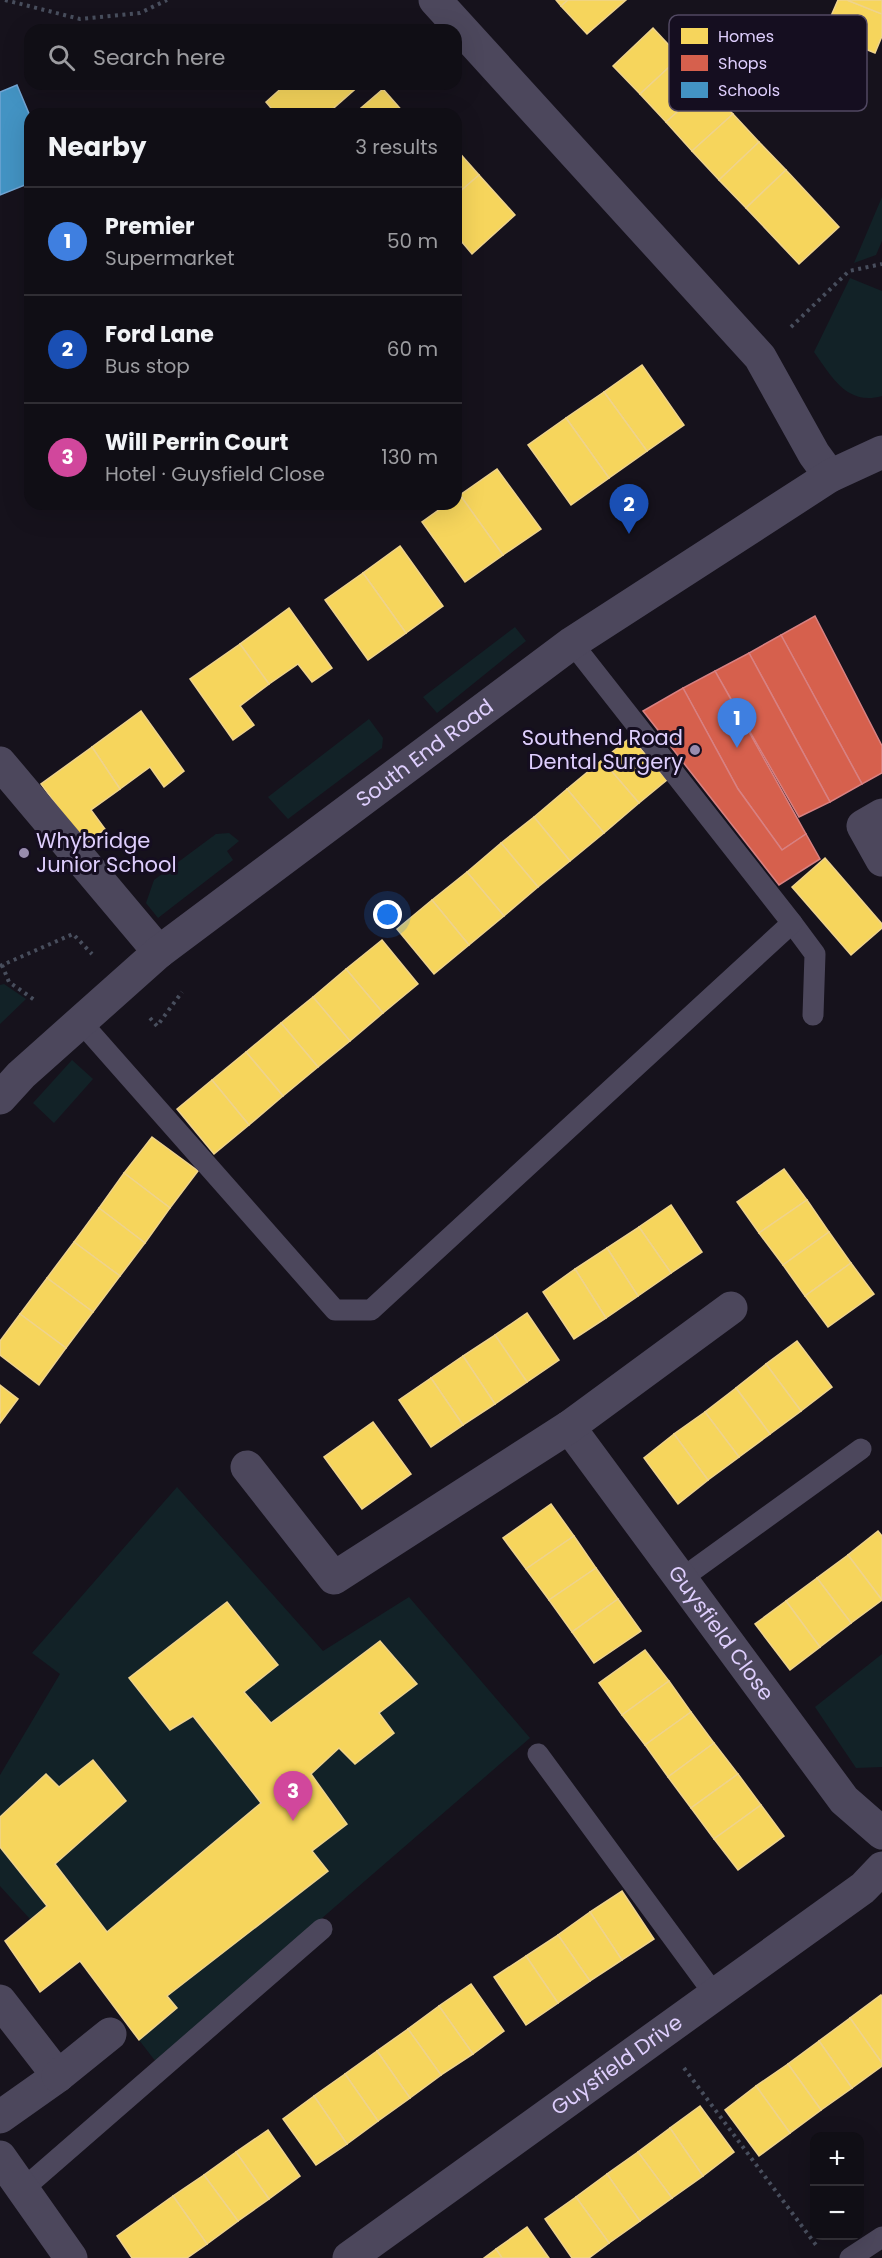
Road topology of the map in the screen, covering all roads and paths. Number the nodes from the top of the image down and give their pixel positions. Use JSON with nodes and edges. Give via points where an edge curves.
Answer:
{"nodes":[{"id":1,"x":5,"y":0,"type":"edge"},
{"id":2,"x":167,"y":0,"type":"edge"},
{"id":3,"x":435,"y":0,"type":"edge"},
{"id":4,"x":457,"y":24,"type":"edge"},
{"id":5,"x":462,"y":30,"type":"edge"},
{"id":6,"x":882,"y":264,"type":"edge"},
{"id":7,"x":760,"y":357,"type":"junction"},
{"id":8,"x":882,"y":452,"type":"edge"},
{"id":9,"x":830,"y":476,"type":"junction"},
{"id":10,"x":572,"y":643,"type":"junction"},
{"id":11,"x":0,"y":763,"type":"edge"},
{"id":12,"x":882,"y":815,"type":"edge"},
{"id":13,"x":882,"y":860,"type":"edge"},
{"id":14,"x":792,"y":923,"type":"junction"},
{"id":15,"x":159,"y":952,"type":"junction"},
{"id":16,"x":97,"y":960,"type":"dead end"},
{"id":17,"x":1,"y":965,"type":"edge"},
{"id":18,"x":36,"y":1001,"type":"dead end"},
{"id":19,"x":813,"y":1014,"type":"dead end"},
{"id":20,"x":80,"y":1021,"type":"junction"},
{"id":21,"x":0,"y":1098,"type":"edge"},
{"id":22,"x":731,"y":1308,"type":"dead end"},
{"id":23,"x":569,"y":1427,"type":"junction"},
{"id":24,"x":861,"y":1449,"type":"dead end"},
{"id":25,"x":247,"y":1467,"type":"dead end"},
{"id":26,"x":681,"y":1579,"type":"junction"},
{"id":27,"x":538,"y":1754,"type":"dead end"},
{"id":28,"x":882,"y":1833,"type":"edge"},
{"id":29,"x":882,"y":1868,"type":"edge"},
{"id":30,"x":322,"y":1929,"type":"dead end"},
{"id":31,"x":715,"y":1995,"type":"junction"},
{"id":32,"x":0,"y":2001,"type":"edge"},
{"id":33,"x":110,"y":2034,"type":"dead end"},
{"id":34,"x":659,"y":2034,"type":"junction"},
{"id":35,"x":58,"y":2076,"type":"junction"},
{"id":36,"x":0,"y":2117,"type":"edge"},
{"id":37,"x":0,"y":2157,"type":"edge"},
{"id":38,"x":23,"y":2189,"type":"junction"},
{"id":39,"x":882,"y":2237,"type":"edge"},
{"id":40,"x":819,"y":2249,"type":"dead end"},
{"id":41,"x":71,"y":2258,"type":"edge"},
{"id":42,"x":349,"y":2258,"type":"edge"},
{"id":43,"x":850,"y":2258,"type":"edge"}],
"edges":[{"from":1,"to":2,"type":"path","via":[[80,19],[140,13]]},
{"from":3,"to":4,"type":"street"},
{"from":5,"to":7,"type":"street"},
{"from":6,"to":7,"type":"path","via":[[849,271]]},
{"from":7,"to":9,"type":"street"},
{"from":8,"to":9,"type":"street","name":"South End Road"},
{"from":9,"to":10,"type":"street","name":"South End Road"},
{"from":10,"to":14,"type":"lane"},
{"from":10,"to":15,"type":"street","name":"South End Road"},
{"from":11,"to":15,"type":"street"},
{"from":12,"to":13,"type":"street","via":[[862,826]]},
{"from":14,"to":19,"type":"lane","via":[[815,954]]},
{"from":14,"to":20,"type":"lane","via":[[370,1310],[335,1310]]},
{"from":15,"to":20,"type":"street","name":"South End Road"},
{"from":16,"to":17,"type":"path","via":[[73,934]]},
{"from":17,"to":18,"type":"path","via":[[9,982]]},
{"from":20,"to":21,"type":"street","name":"South End Road"},
{"from":22,"to":23,"type":"street"},
{"from":23,"to":25,"type":"street","via":[[334,1578]]},
{"from":23,"to":26,"type":"street","name":"Guysfield Close"},
{"from":24,"to":26,"type":"lane"},
{"from":26,"to":28,"type":"street","name":"Guysfield Close","via":[[844,1800]]},
{"from":27,"to":31,"type":"lane"},
{"from":29,"to":31,"type":"street","name":"Guysfield Drive","via":[[863,1888]]},
{"from":30,"to":38,"type":"lane"},
{"from":31,"to":34,"type":"street","name":"Guysfield Drive"},
{"from":32,"to":35,"type":"street"},
{"from":33,"to":35,"type":"street"},
{"from":34,"to":40,"type":"path"},
{"from":34,"to":42,"type":"street","name":"Guysfield Drive"},
{"from":35,"to":36,"type":"street"},
{"from":37,"to":38,"type":"street"},
{"from":38,"to":41,"type":"street"},
{"from":39,"to":43,"type":"lane"}]}
